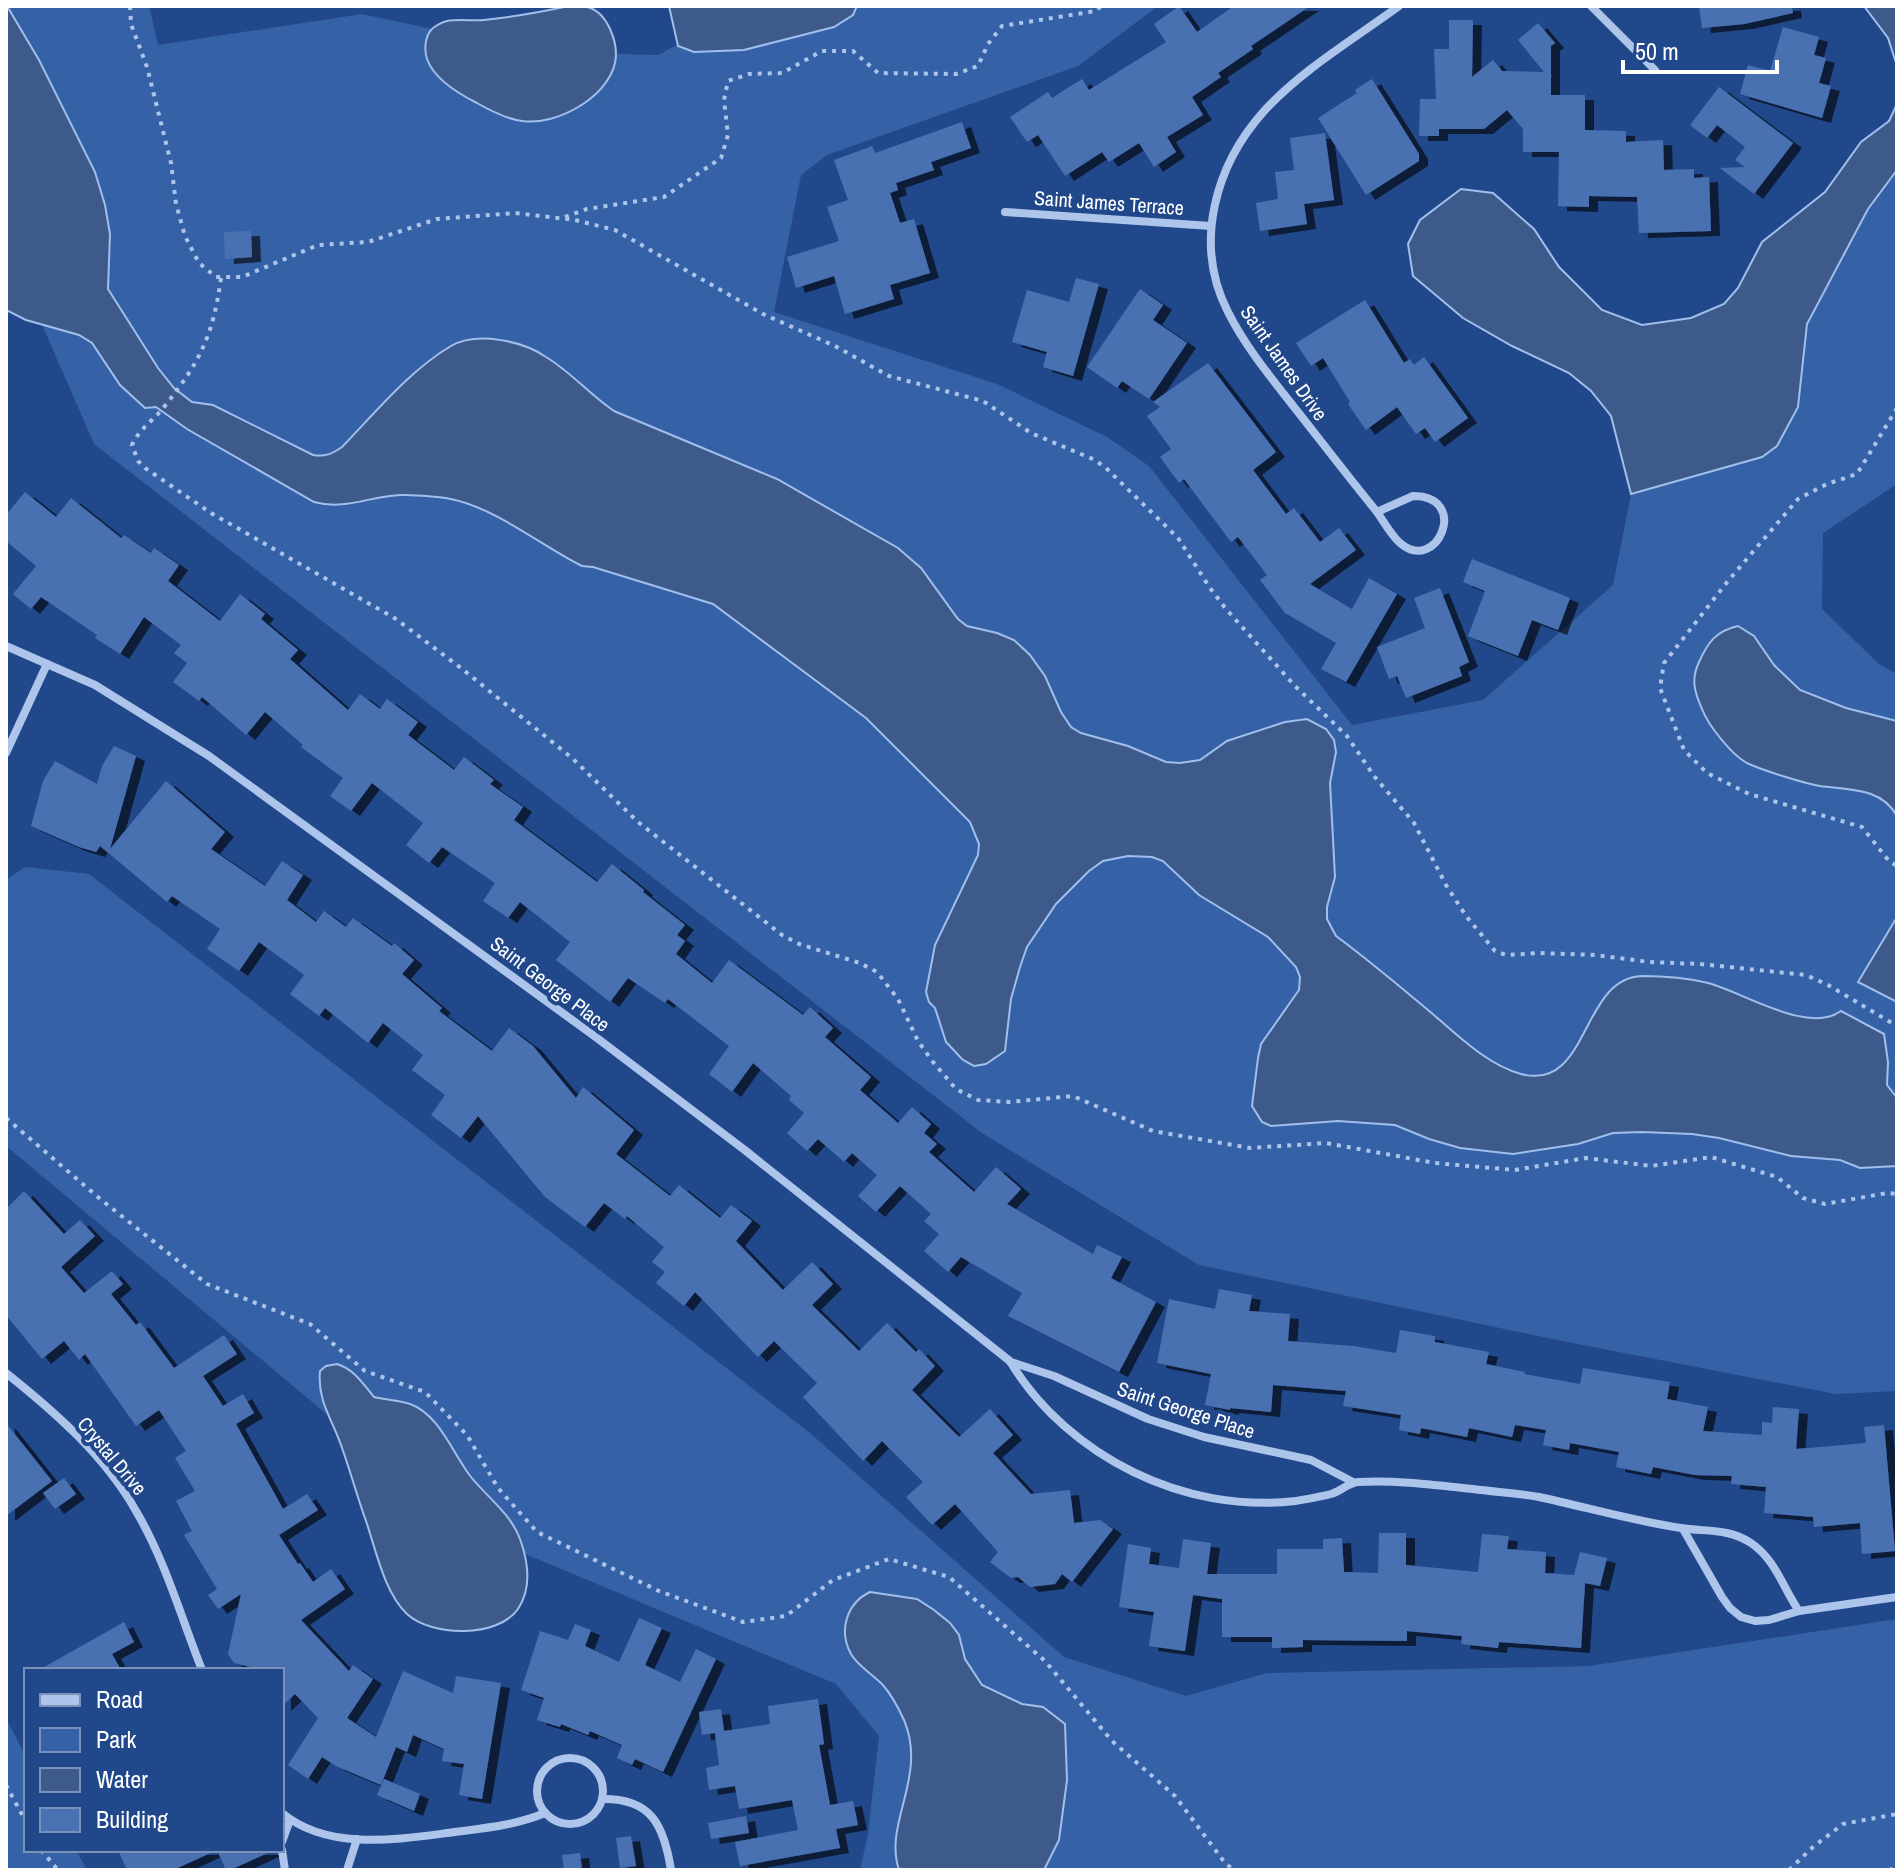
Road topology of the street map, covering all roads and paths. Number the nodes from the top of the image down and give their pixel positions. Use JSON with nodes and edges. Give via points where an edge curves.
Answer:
{"nodes":[{"id":1,"x":130,"y":6,"type":"edge"},
{"id":2,"x":1101,"y":6,"type":"edge"},
{"id":3,"x":1399,"y":6,"type":"edge"},
{"id":4,"x":1591,"y":6,"type":"edge"},
{"id":5,"x":1655,"y":70,"type":"dead end"},
{"id":6,"x":1005,"y":212,"type":"dead end"},
{"id":7,"x":563,"y":218,"type":"junction"},
{"id":8,"x":1211,"y":226,"type":"junction"},
{"id":9,"x":221,"y":278,"type":"junction"},
{"id":10,"x":1897,"y":408,"type":"edge"},
{"id":11,"x":1377,"y":512,"type":"junction"},
{"id":12,"x":6,"y":646,"type":"edge"},
{"id":13,"x":47,"y":664,"type":"junction"},
{"id":14,"x":6,"y":753,"type":"edge"},
{"id":15,"x":1897,"y":866,"type":"edge"},
{"id":16,"x":1897,"y":1026,"type":"edge"},
{"id":17,"x":6,"y":1118,"type":"edge"},
{"id":18,"x":1897,"y":1194,"type":"edge"},
{"id":19,"x":1011,"y":1362,"type":"junction"},
{"id":20,"x":6,"y":1373,"type":"edge"},
{"id":21,"x":1353,"y":1482,"type":"junction"},
{"id":22,"x":1683,"y":1529,"type":"junction"},
{"id":23,"x":1897,"y":1597,"type":"edge"},
{"id":24,"x":1799,"y":1611,"type":"junction"},
{"id":25,"x":201,"y":1668,"type":"edge"},
{"id":26,"x":6,"y":1785,"type":"edge"},
{"id":27,"x":602,"y":1799,"type":"junction"},
{"id":28,"x":545,"y":1813,"type":"junction"},
{"id":29,"x":1897,"y":1814,"type":"edge"},
{"id":30,"x":284,"y":1815,"type":"edge"},
{"id":31,"x":24,"y":1818,"type":"edge"},
{"id":32,"x":290,"y":1820,"type":"junction"},
{"id":33,"x":284,"y":1836,"type":"edge"},
{"id":34,"x":357,"y":1839,"type":"junction"},
{"id":35,"x":43,"y":1852,"type":"edge"},
{"id":36,"x":1897,"y":1867,"type":"edge"},
{"id":37,"x":58,"y":1870,"type":"edge"},
{"id":38,"x":347,"y":1870,"type":"edge"},
{"id":39,"x":671,"y":1870,"type":"edge"},
{"id":40,"x":1234,"y":1870,"type":"edge"},
{"id":41,"x":1789,"y":1870,"type":"edge"},
{"id":42,"x":1889,"y":1870,"type":"edge"}],
"edges":[{"from":1,"to":9,"type":"path","via":[[185,236],[199,263]]},
{"from":2,"to":7,"type":"path","via":[[1002,26],[978,66],[956,74],[878,73],[853,51],[822,51],[782,73],[728,81],[728,135],[721,158],[664,197]]},
{"from":3,"to":8,"type":"street","name":"Saint James Drive","via":[[1264,111],[1224,170]]},
{"from":4,"to":5,"type":"street"},
{"from":6,"to":8,"type":"street","name":"Saint James Terrace"},
{"from":7,"to":9,"type":"path","via":[[515,213],[437,219],[368,242],[318,245],[262,271]]},
{"from":7,"to":16,"type":"path","via":[[615,230],[763,314],[889,376],[983,401],[1031,433],[1106,468],[1178,538],[1226,609],[1347,736],[1414,823],[1452,895],[1495,951],[1806,975]]},
{"from":8,"to":11,"type":"street","name":"Saint James Drive","via":[[1217,283],[1228,311],[1276,385]]},
{"from":9,"to":18,"type":"path","via":[[205,348],[181,386],[141,428],[132,445],[138,461],[211,513],[425,639],[572,758],[638,822],[782,935],[877,972],[933,1062],[967,1097],[1009,1102],[1073,1096],[1153,1131],[1250,1148],[1326,1143],[1435,1163],[1515,1170],[1586,1158],[1651,1166],[1711,1157],[1777,1177],[1803,1198],[1825,1204]]},
{"from":10,"to":15,"type":"path","via":[[1857,474],[1798,499],[1728,581],[1664,663],[1660,688],[1684,750],[1707,773],[1749,794],[1862,827]]},
{"from":11,"to":11,"type":"street","name":"Saint James Drive","via":[[1409,549],[1434,545],[1444,531],[1444,513],[1423,496],[1405,498]]},
{"from":12,"to":13,"type":"street","name":"Saint George Place"},
{"from":13,"to":14,"type":"street"},
{"from":13,"to":19,"type":"street","name":"Saint George Place","via":[[95,685],[209,756],[439,922],[746,1151]]},
{"from":17,"to":40,"type":"path","via":[[207,1284],[310,1324],[365,1371],[425,1392],[467,1435],[498,1488],[537,1532],[659,1591],[743,1622],[786,1616],[833,1580],[889,1559],[949,1577],[1045,1661],[1112,1741],[1175,1796]]},
{"from":19,"to":21,"type":"street","name":"Saint George Place","via":[[1148,1419],[1311,1460]]},
{"from":19,"to":21,"type":"street","name":"Saint George Place","via":[[1036,1400],[1076,1435],[1153,1482],[1223,1500],[1260,1503],[1332,1493]]},
{"from":20,"to":25,"type":"street","name":"Crystal Drive","via":[[91,1450],[128,1497],[154,1545]]},
{"from":21,"to":22,"type":"street","name":"Saint George Place","via":[[1399,1481],[1534,1496]]},
{"from":22,"to":24,"type":"street","name":"Saint George Place","via":[[1725,1532],[1752,1544],[1773,1565]]},
{"from":22,"to":24,"type":"street","via":[[1722,1597],[1741,1617],[1769,1620]]},
{"from":23,"to":24,"type":"street"},
{"from":26,"to":31,"type":"path"},
{"from":27,"to":28,"type":"street","via":[[582,1822],[562,1823]]},
{"from":27,"to":28,"type":"street","via":[[603,1788],[593,1768],[562,1759],[538,1782]]},
{"from":27,"to":39,"type":"street","via":[[630,1802],[654,1818],[667,1844]]},
{"from":28,"to":34,"type":"street","via":[[522,1823]]},
{"from":29,"to":41,"type":"path","via":[[1843,1824]]},
{"from":30,"to":32,"type":"street"},
{"from":32,"to":33,"type":"street"},
{"from":32,"to":34,"type":"street"},
{"from":34,"to":38,"type":"street"},
{"from":35,"to":37,"type":"path"},
{"from":36,"to":42,"type":"path"}]}
